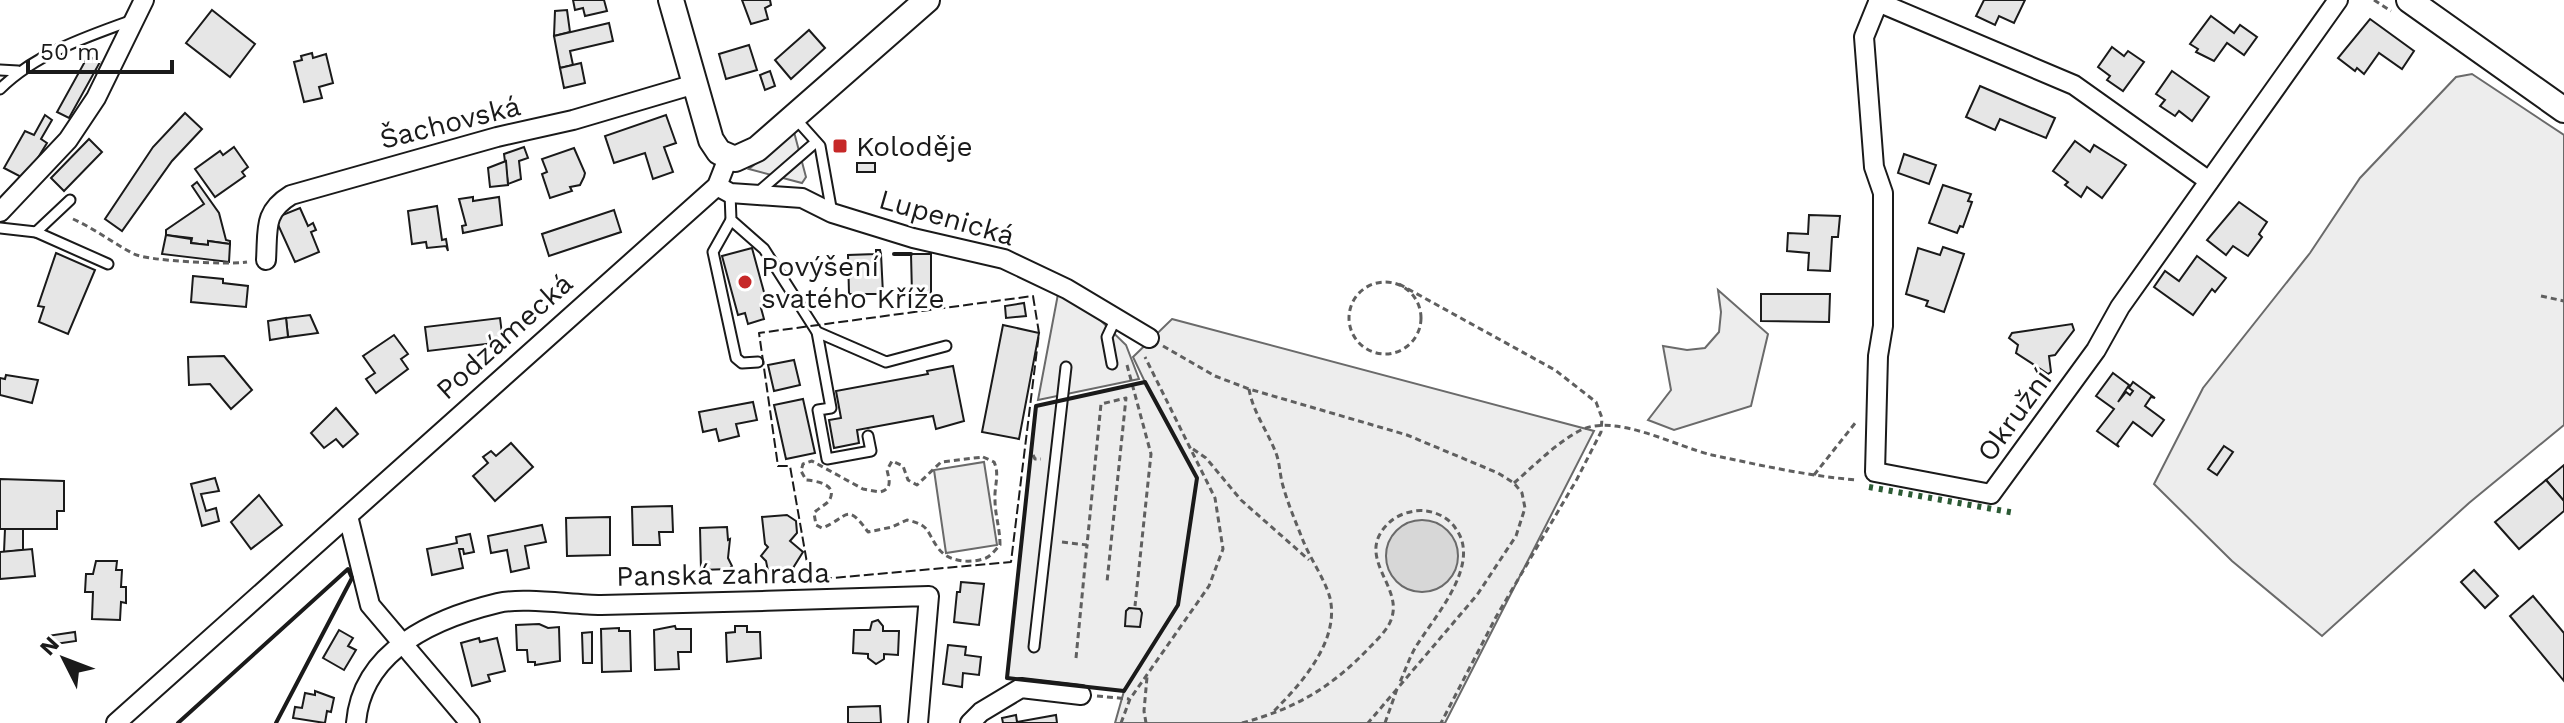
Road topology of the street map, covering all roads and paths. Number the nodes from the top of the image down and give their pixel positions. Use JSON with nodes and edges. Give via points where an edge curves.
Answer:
{"nodes":[{"id":1,"x":144,"y":0,"type":"edge"},
{"id":2,"x":671,"y":0,"type":"edge"},
{"id":3,"x":927,"y":0,"type":"edge"},
{"id":4,"x":2338,"y":0,"type":"edge"},
{"id":5,"x":2409,"y":0,"type":"edge"},
{"id":6,"x":1878,"y":1,"type":"edge"},
{"id":7,"x":134,"y":20,"type":"junction"},
{"id":8,"x":0,"y":70,"type":"edge"},
{"id":9,"x":18,"y":71,"type":"junction"},
{"id":10,"x":695,"y":84,"type":"junction"},
{"id":11,"x":0,"y":89,"type":"edge"},
{"id":12,"x":2564,"y":110,"type":"edge"},
{"id":13,"x":795,"y":118,"type":"junction"},
{"id":14,"x":816,"y":142,"type":"junction"},
{"id":15,"x":728,"y":158,"type":"junction"},
{"id":16,"x":2209,"y":181,"type":"junction"},
{"id":17,"x":723,"y":189,"type":"junction"},
{"id":18,"x":753,"y":196,"type":"junction"},
{"id":19,"x":70,"y":200,"type":"dead end"},
{"id":20,"x":0,"y":212,"type":"edge"},
{"id":21,"x":832,"y":213,"type":"junction"},
{"id":22,"x":68,"y":217,"type":"dead end"},
{"id":23,"x":731,"y":220,"type":"junction"},
{"id":24,"x":0,"y":228,"type":"edge"},
{"id":25,"x":36,"y":232,"type":"junction"},
{"id":26,"x":266,"y":260,"type":"joint"},
{"id":27,"x":108,"y":264,"type":"dead end"},
{"id":28,"x":1399,"y":284,"type":"junction"},
{"id":29,"x":2541,"y":296,"type":"dead end"},
{"id":30,"x":2564,"y":301,"type":"edge"},
{"id":31,"x":1118,"y":319,"type":"junction"},
{"id":32,"x":817,"y":332,"type":"junction"},
{"id":33,"x":1149,"y":338,"type":"joint"},
{"id":34,"x":946,"y":346,"type":"dead end"},
{"id":35,"x":758,"y":362,"type":"dead end"},
{"id":36,"x":1112,"y":364,"type":"dead end"},
{"id":37,"x":1066,"y":367,"type":"dead end"},
{"id":38,"x":1132,"y":385,"type":"dead end"},
{"id":39,"x":1249,"y":389,"type":"junction"},
{"id":40,"x":1873,"y":406,"type":"junction"},
{"id":41,"x":1602,"y":426,"type":"junction"},
{"id":42,"x":868,"y":436,"type":"dead end"},
{"id":43,"x":1191,"y":448,"type":"junction"},
{"id":44,"x":994,"y":462,"type":"joint"},
{"id":45,"x":1875,"y":464,"type":"junction"},
{"id":46,"x":1814,"y":475,"type":"junction"},
{"id":47,"x":1514,"y":483,"type":"junction"},
{"id":48,"x":348,"y":516,"type":"junction"},
{"id":49,"x":1046,"y":541,"type":"junction"},
{"id":50,"x":1087,"y":545,"type":"junction"},
{"id":51,"x":1312,"y":562,"type":"junction"},
{"id":52,"x":1107,"y":582,"type":"dead end"},
{"id":53,"x":1135,"y":606,"type":"dead end"},
{"id":54,"x":401,"y":644,"type":"junction"},
{"id":55,"x":1034,"y":647,"type":"dead end"},
{"id":56,"x":1076,"y":658,"type":"dead end"},
{"id":57,"x":1147,"y":674,"type":"junction"},
{"id":58,"x":1398,"y":686,"type":"junction"},
{"id":59,"x":1081,"y":695,"type":"joint"},
{"id":60,"x":1130,"y":699,"type":"junction"},
{"id":61,"x":1269,"y":716,"type":"junction"},
{"id":62,"x":116,"y":723,"type":"edge"},
{"id":63,"x":356,"y":723,"type":"edge"},
{"id":64,"x":470,"y":723,"type":"edge"},
{"id":65,"x":918,"y":723,"type":"edge"},
{"id":66,"x":970,"y":723,"type":"edge"},
{"id":67,"x":1121,"y":723,"type":"edge"},
{"id":68,"x":1146,"y":723,"type":"edge"},
{"id":69,"x":1242,"y":723,"type":"edge"},
{"id":70,"x":1259,"y":723,"type":"edge"},
{"id":71,"x":1368,"y":723,"type":"edge"},
{"id":72,"x":1385,"y":723,"type":"edge"},
{"id":73,"x":1441,"y":723,"type":"edge"}],
"edges":[{"from":1,"to":7,"type":"street"},
{"from":2,"to":10,"type":"street"},
{"from":3,"to":13,"type":"street"},
{"from":4,"to":16,"type":"street","name":"Okružní"},
{"from":5,"to":12,"type":"street"},
{"from":6,"to":16,"type":"street","via":[[2074,85]]},
{"from":6,"to":40,"type":"street","via":[[1864,37],[1874,167],[1883,193],[1883,326]]},
{"from":7,"to":9,"type":"lane"},
{"from":7,"to":20,"type":"street","via":[[96,98],[68,140]]},
{"from":8,"to":9,"type":"lane"},
{"from":9,"to":11,"type":"lane"},
{"from":10,"to":15,"type":"street","via":[[711,140]]},
{"from":10,"to":26,"type":"street","name":"Šachovská","via":[[291,195],[276,204],[268,219]]},
{"from":13,"to":14,"type":"lane"},
{"from":13,"to":15,"type":"street","via":[[748,155]]},
{"from":14,"to":18,"type":"lane"},
{"from":14,"to":21,"type":"lane"},
{"from":15,"to":17,"type":"street","name":"Podzámecká"},
{"from":16,"to":45,"type":"street","name":"Okružní","via":[[1991,494],[1875,472]]},
{"from":17,"to":18,"type":"street","name":"Lupenická"},
{"from":17,"to":23,"type":"lane"},
{"from":17,"to":48,"type":"street","name":"Podzámecká"},
{"from":18,"to":21,"type":"street","name":"Lupenická","via":[[802,198]]},
{"from":19,"to":25,"type":"lane"},
{"from":21,"to":31,"type":"street","name":"Lupenická","via":[[1004,259]]},
{"from":22,"to":26,"type":"path","via":[[137,256],[229,265]]},
{"from":23,"to":32,"type":"lane","via":[[764,249]]},
{"from":23,"to":35,"type":"lane","via":[[713,252],[736,358]]},
{"from":24,"to":25,"type":"lane"},
{"from":25,"to":27,"type":"lane"},
{"from":28,"to":28,"type":"path","via":[[1378,282],[1353,299],[1350,329],[1371,352],[1401,350],[1416,336],[1419,306]]},
{"from":28,"to":41,"type":"path","via":[[1555,370],[1596,402]]},
{"from":29,"to":30,"type":"path"},
{"from":31,"to":33,"type":"street","name":"Lupenická"},
{"from":31,"to":36,"type":"lane","via":[[1107,337]]},
{"from":31,"to":43,"type":"path","via":[[1145,357]]},
{"from":32,"to":34,"type":"lane","via":[[886,362]]},
{"from":32,"to":42,"type":"lane","via":[[831,408],[818,410],[827,459],[871,451]]},
{"from":33,"to":39,"type":"path"},
{"from":37,"to":49,"type":"lane"},
{"from":38,"to":53,"type":"path","via":[[1151,454]]},
{"from":39,"to":47,"type":"path","via":[[1407,435]]},
{"from":39,"to":51,"type":"path"},
{"from":40,"to":45,"type":"street"},
{"from":40,"to":46,"type":"path"},
{"from":41,"to":46,"type":"path","via":[[1634,429],[1713,455]]},
{"from":41,"to":47,"type":"path","via":[[1583,428]]},
{"from":41,"to":73,"type":"path"},
{"from":43,"to":51,"type":"path"},
{"from":43,"to":57,"type":"path","via":[[1215,498],[1223,549],[1209,586]]},
{"from":44,"to":44,"type":"path","via":[[1000,545],[987,558],[963,562],[947,556],[920,523],[907,520],[868,532],[851,514],[822,528],[816,525],[814,513],[832,494],[823,483],[806,480],[801,471],[812,461],[863,489],[880,492],[888,488],[892,461],[903,466],[908,480],[917,485],[941,462],[983,457]]},
{"from":45,"to":46,"type":"path","via":[[1862,481]]},
{"from":47,"to":58,"type":"path","via":[[1525,508],[1516,536],[1477,595]]},
{"from":48,"to":54,"type":"street","via":[[370,605]]},
{"from":48,"to":62,"type":"street","name":"Podzámecká"},
{"from":49,"to":50,"type":"path"},
{"from":49,"to":55,"type":"lane"},
{"from":50,"to":52,"type":"path","via":[[1101,404],[1126,398]]},
{"from":50,"to":56,"type":"path"},
{"from":51,"to":61,"type":"path","via":[[1329,596],[1328,634],[1313,665]]},
{"from":54,"to":63,"type":"street","via":[[366,685]]},
{"from":54,"to":64,"type":"street"},
{"from":54,"to":65,"type":"street","name":"Panská zahrada","via":[[447,618],[502,602],[597,605],[929,596]]},
{"from":57,"to":60,"type":"path"},
{"from":57,"to":68,"type":"path"},
{"from":58,"to":61,"type":"path","via":[[1462,571],[1465,553],[1449,521],[1424,510],[1392,520],[1380,535],[1378,568],[1393,600],[1393,616],[1383,634],[1326,687]]},
{"from":58,"to":71,"type":"path"},
{"from":58,"to":72,"type":"path"},
{"from":59,"to":60,"type":"path"},
{"from":59,"to":66,"type":"street","via":[[1021,688]]},
{"from":60,"to":67,"type":"path"},
{"from":61,"to":69,"type":"path"},
{"from":61,"to":70,"type":"path"}]}
